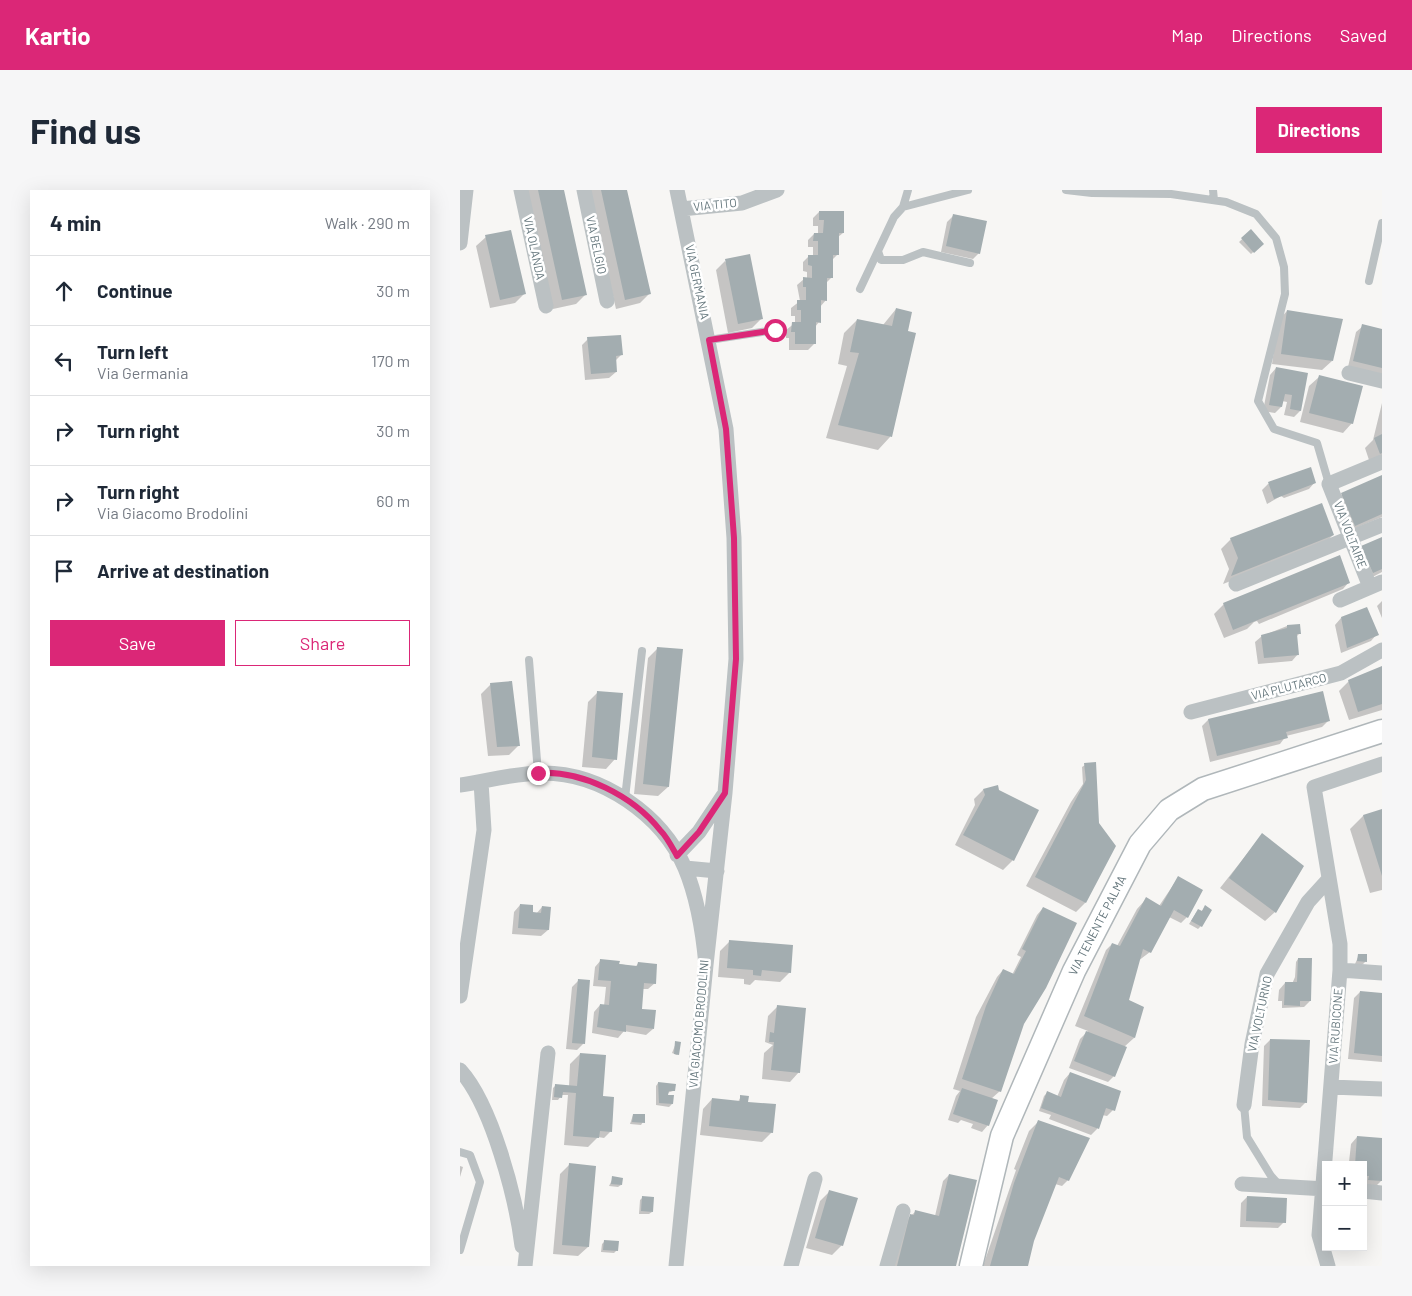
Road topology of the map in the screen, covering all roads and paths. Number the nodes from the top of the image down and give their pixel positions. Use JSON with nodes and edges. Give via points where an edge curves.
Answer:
{"nodes":[{"id":1,"x":466,"y":190,"type":"edge"},
{"id":2,"x":521,"y":190,"type":"edge"},
{"id":3,"x":584,"y":190,"type":"edge"},
{"id":4,"x":677,"y":190,"type":"edge"},
{"id":5,"x":777,"y":190,"type":"edge"},
{"id":6,"x":908,"y":190,"type":"edge"},
{"id":7,"x":966,"y":190,"type":"edge"},
{"id":8,"x":1066,"y":190,"type":"edge"},
{"id":9,"x":1213,"y":190,"type":"edge"},
{"id":10,"x":760,"y":193,"type":"edge"},
{"id":11,"x":1214,"y":200,"type":"junction"},
{"id":12,"x":903,"y":207,"type":"junction"},
{"id":13,"x":681,"y":209,"type":"junction"},
{"id":14,"x":1382,"y":223,"type":"edge"},
{"id":15,"x":460,"y":243,"type":"edge"},
{"id":16,"x":878,"y":251,"type":"junction"},
{"id":17,"x":970,"y":263,"type":"dead end"},
{"id":18,"x":1369,"y":281,"type":"dead end"},
{"id":19,"x":860,"y":289,"type":"dead end"},
{"id":20,"x":608,"y":301,"type":"dead end"},
{"id":21,"x":546,"y":306,"type":"dead end"},
{"id":22,"x":775,"y":330,"type":"dead end"},
{"id":23,"x":709,"y":340,"type":"junction"},
{"id":24,"x":1350,"y":373,"type":"dead end"},
{"id":25,"x":1382,"y":381,"type":"edge"},
{"id":26,"x":1382,"y":462,"type":"edge"},
{"id":27,"x":1329,"y":484,"type":"junction"},
{"id":28,"x":1382,"y":525,"type":"edge"},
{"id":29,"x":1351,"y":538,"type":"junction"},
{"id":30,"x":1236,"y":584,"type":"dead end"},
{"id":31,"x":1376,"y":584,"type":"edge"},
{"id":32,"x":1340,"y":600,"type":"dead end"},
{"id":33,"x":1382,"y":650,"type":"edge"},
{"id":34,"x":642,"y":651,"type":"dead end"},
{"id":35,"x":529,"y":660,"type":"dead end"},
{"id":36,"x":1191,"y":712,"type":"dead end"},
{"id":37,"x":1382,"y":730,"type":"edge"},
{"id":38,"x":1382,"y":764,"type":"edge"},
{"id":39,"x":538,"y":773,"type":"junction"},
{"id":40,"x":481,"y":782,"type":"junction"},
{"id":41,"x":460,"y":785,"type":"edge"},
{"id":42,"x":725,"y":793,"type":"junction"},
{"id":43,"x":625,"y":798,"type":"junction"},
{"id":44,"x":681,"y":862,"type":"junction"},
{"id":45,"x":717,"y":871,"type":"junction"},
{"id":46,"x":1328,"y":880,"type":"junction"},
{"id":47,"x":706,"y":965,"type":"junction"},
{"id":48,"x":1340,"y":970,"type":"junction"},
{"id":49,"x":1382,"y":973,"type":"edge"},
{"id":50,"x":460,"y":996,"type":"edge"},
{"id":51,"x":548,"y":1053,"type":"dead end"},
{"id":52,"x":460,"y":1070,"type":"edge"},
{"id":53,"x":1331,"y":1087,"type":"junction"},
{"id":54,"x":1382,"y":1090,"type":"edge"},
{"id":55,"x":1244,"y":1106,"type":"joint"},
{"id":56,"x":460,"y":1152,"type":"edge"},
{"id":57,"x":1326,"y":1161,"type":"edge"},
{"id":58,"x":815,"y":1179,"type":"dead end"},
{"id":59,"x":1242,"y":1184,"type":"dead end"},
{"id":60,"x":1280,"y":1187,"type":"junction"},
{"id":61,"x":1322,"y":1189,"type":"edge"},
{"id":62,"x":1367,"y":1192,"type":"edge"},
{"id":63,"x":1382,"y":1193,"type":"edge"},
{"id":64,"x":1322,"y":1206,"type":"edge"},
{"id":65,"x":903,"y":1211,"type":"dead end"},
{"id":66,"x":460,"y":1250,"type":"edge"},
{"id":67,"x":525,"y":1266,"type":"edge"},
{"id":68,"x":676,"y":1266,"type":"edge"},
{"id":69,"x":791,"y":1266,"type":"edge"},
{"id":70,"x":886,"y":1266,"type":"edge"},
{"id":71,"x":971,"y":1266,"type":"edge"},
{"id":72,"x":1328,"y":1266,"type":"edge"}],
"edges":[{"from":1,"to":15,"type":"street"},
{"from":2,"to":21,"type":"street","name":"VIA OLANDA"},
{"from":3,"to":20,"type":"street","name":"VIA BELGIO"},
{"from":4,"to":13,"type":"street","name":"VIA GERMANIA"},
{"from":5,"to":10,"type":"street","name":"VIA TITO"},
{"from":6,"to":12,"type":"lane"},
{"from":7,"to":12,"type":"lane"},
{"from":8,"to":11,"type":"lane","via":[[1171,194]]},
{"from":9,"to":11,"type":"lane"},
{"from":10,"to":13,"type":"street","name":"VIA TITO","via":[[742,203]]},
{"from":11,"to":27,"type":"lane","via":[[1256,214],[1276,238],[1284,266],[1285,294],[1258,401],[1274,429],[1316,443]]},
{"from":12,"to":16,"type":"lane","via":[[894,217]]},
{"from":13,"to":23,"type":"street","name":"VIA GERMANIA"},
{"from":14,"to":18,"type":"lane"},
{"from":16,"to":17,"type":"lane","via":[[882,260],[903,260],[923,252]]},
{"from":16,"to":19,"type":"lane"},
{"from":22,"to":23,"type":"lane"},
{"from":23,"to":42,"type":"street","name":"VIA GERMANIA","via":[[726,429],[734,547],[736,659]]},
{"from":24,"to":25,"type":"street"},
{"from":26,"to":27,"type":"street"},
{"from":27,"to":29,"type":"street","name":"VIA VOLTAIRE"},
{"from":28,"to":29,"type":"street"},
{"from":29,"to":30,"type":"street"},
{"from":29,"to":31,"type":"street","name":"VIA VOLTAIRE"},
{"from":31,"to":32,"type":"street"},
{"from":33,"to":36,"type":"street","name":"VIA PLUTARCO","via":[[1341,673]]},
{"from":34,"to":43,"type":"lane"},
{"from":35,"to":39,"type":"lane"},
{"from":37,"to":71,"type":"main road","name":"VIA TENENTE PALMA","via":[[1203,789],[1168,810],[1140,844],[1074,971],[1002,1136]]},
{"from":38,"to":46,"type":"street","name":"VIA RUBICONE","via":[[1314,787]]},
{"from":39,"to":40,"type":"street","name":"VIA GIACOMO BRODOLINI"},
{"from":39,"to":43,"type":"street","name":"VIA GIACOMO BRODOLINI","via":[[580,778]]},
{"from":40,"to":41,"type":"street","name":"VIA GIACOMO BRODOLINI"},
{"from":40,"to":50,"type":"street","via":[[484,830]]},
{"from":42,"to":44,"type":"street"},
{"from":42,"to":45,"type":"street","name":"VIA GERMANIA"},
{"from":43,"to":44,"type":"street","name":"VIA GIACOMO BRODOLINI","via":[[660,829]]},
{"from":44,"to":45,"type":"street"},
{"from":44,"to":47,"type":"street","name":"VIA GIACOMO BRODOLINI","via":[[701,921]]},
{"from":45,"to":47,"type":"street","name":"VIA GERMANIA"},
{"from":46,"to":48,"type":"street","name":"VIA RUBICONE","via":[[1340,944]]},
{"from":46,"to":55,"type":"street","name":"VIA VOLTURNO","via":[[1308,902],[1267,974],[1252,1044]]},
{"from":47,"to":68,"type":"street","name":"VIA GIACOMO BRODOLINI"},
{"from":48,"to":49,"type":"street"},
{"from":48,"to":53,"type":"street","name":"VIA RUBICONE"},
{"from":51,"to":67,"type":"street"},
{"from":52,"to":67,"type":"street","via":[[468,1078],[482,1106],[504,1165]]},
{"from":53,"to":54,"type":"street"},
{"from":53,"to":57,"type":"street","name":"VIA RUBICONE"},
{"from":55,"to":60,"type":"lane","via":[[1248,1137]]},
{"from":56,"to":66,"type":"lane","via":[[470,1155],[480,1182]]},
{"from":58,"to":69,"type":"street"},
{"from":59,"to":60,"type":"street"},
{"from":60,"to":61,"type":"street"},
{"from":62,"to":63,"type":"street"},
{"from":64,"to":72,"type":"street","name":"VIA RUBICONE","via":[[1319,1235]]},
{"from":65,"to":70,"type":"street"}]}
